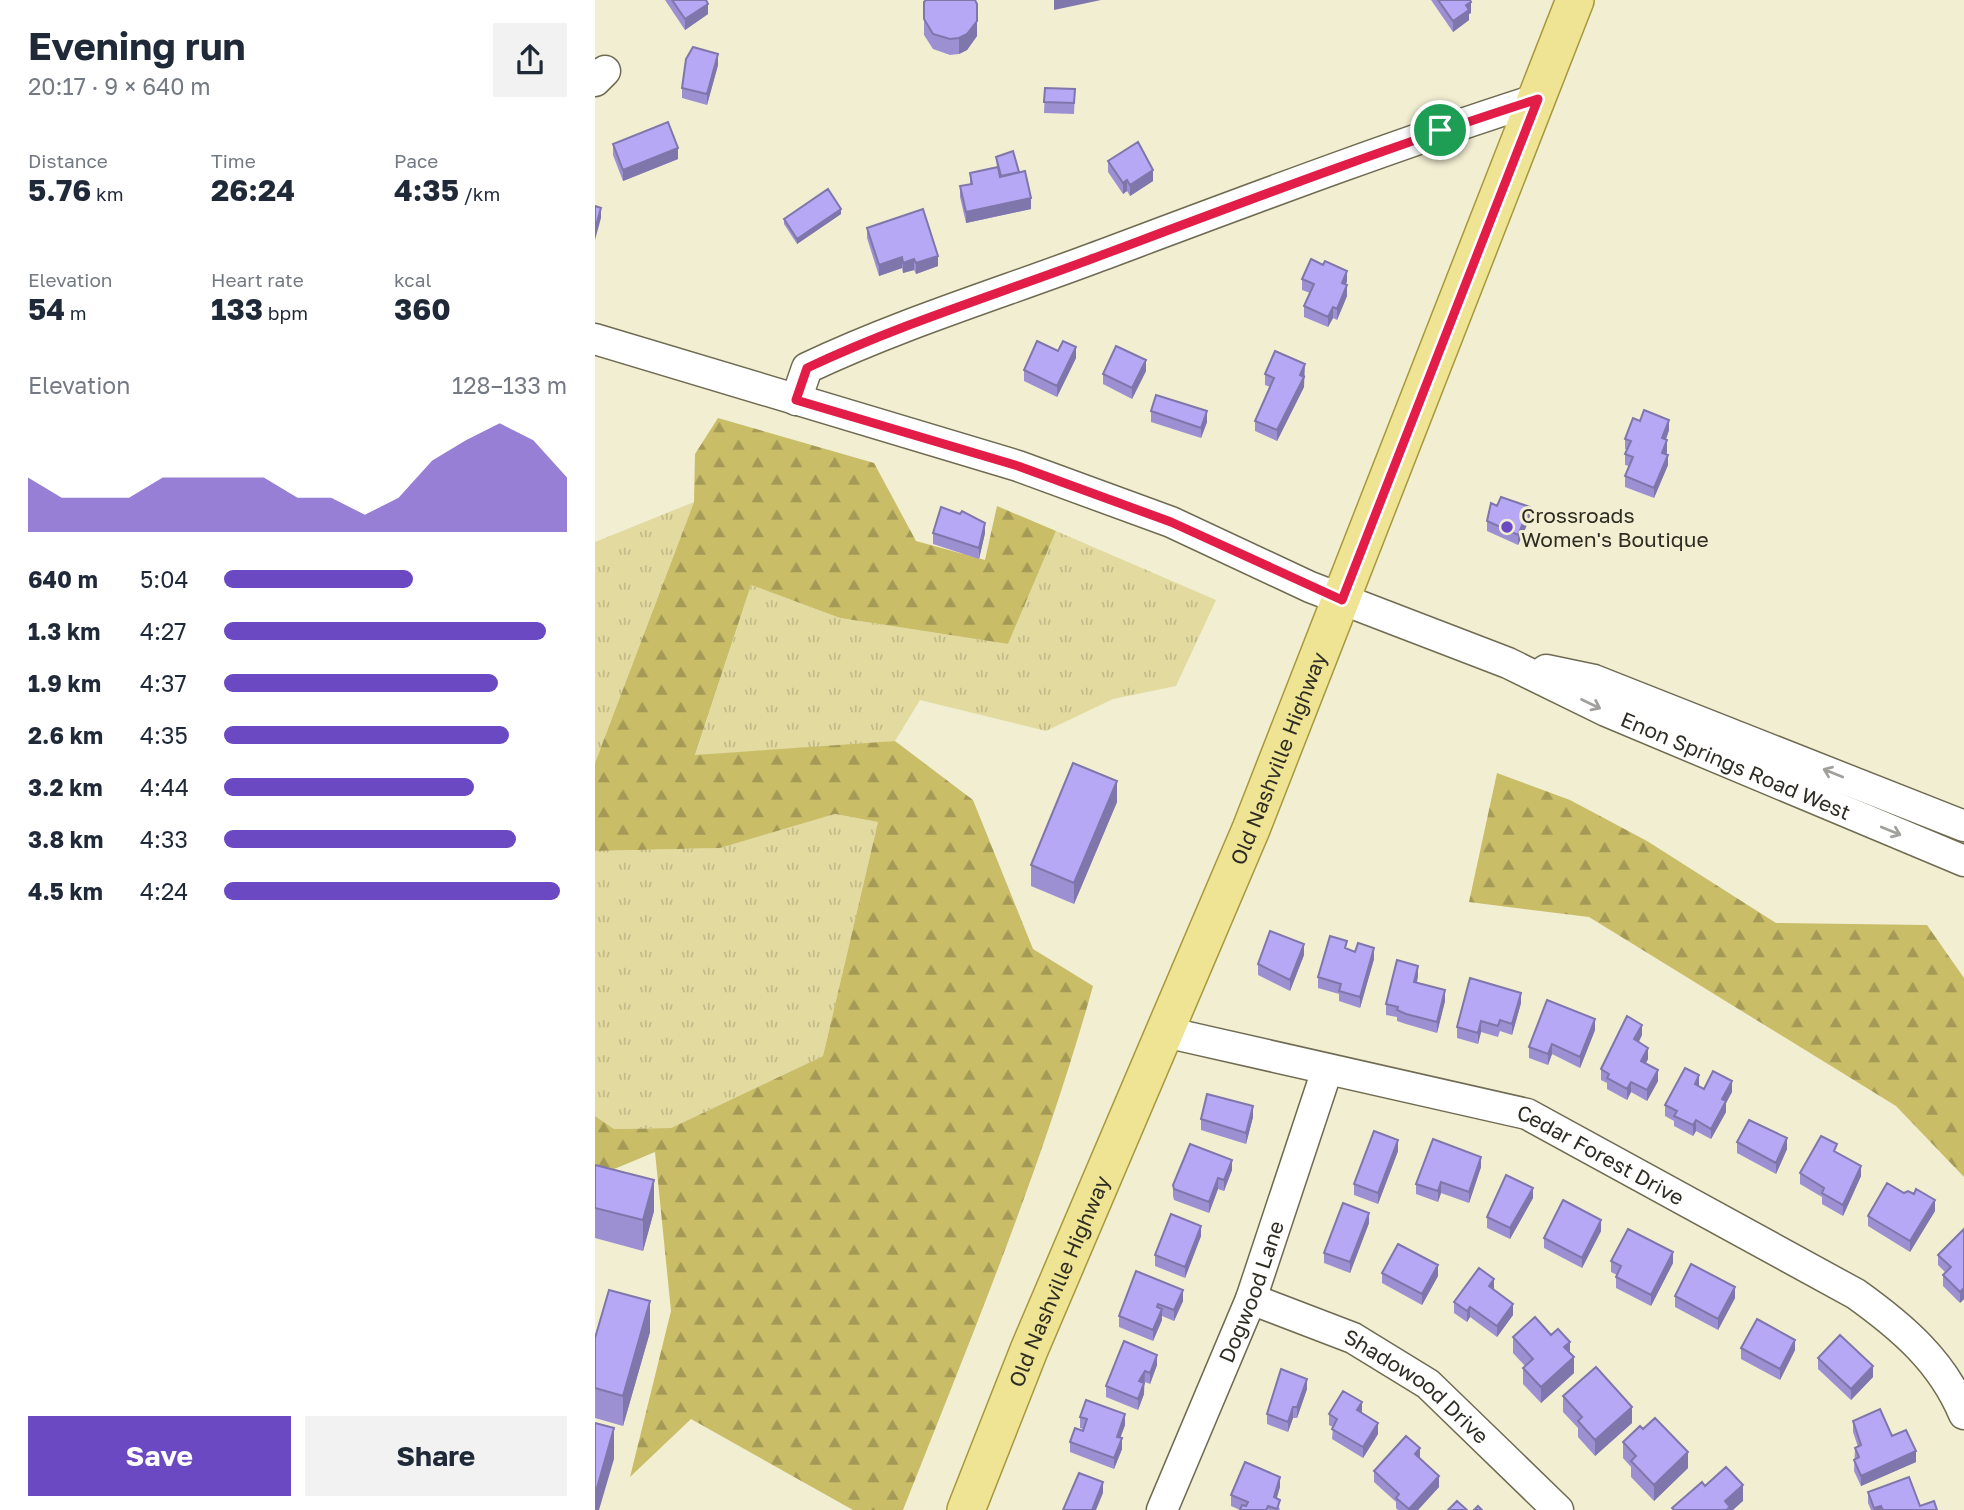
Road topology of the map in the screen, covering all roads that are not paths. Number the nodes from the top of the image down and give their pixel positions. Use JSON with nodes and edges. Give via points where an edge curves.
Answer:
{"nodes":[{"id":1,"x":1575,"y":0,"type":"edge"},
{"id":2,"x":1538,"y":99,"type":"junction"},
{"id":3,"x":595,"y":339,"type":"edge"},
{"id":4,"x":796,"y":400,"type":"junction"},
{"id":5,"x":1342,"y":600,"type":"junction"},
{"id":6,"x":1508,"y":663,"type":"junction"},
{"id":7,"x":1964,"y":826,"type":"edge"},
{"id":8,"x":1964,"y":861,"type":"edge"},
{"id":9,"x":1165,"y":1032,"type":"junction"},
{"id":10,"x":1327,"y":1069,"type":"junction"},
{"id":11,"x":1251,"y":1299,"type":"junction"},
{"id":12,"x":1964,"y":1414,"type":"edge"},
{"id":13,"x":966,"y":1510,"type":"edge"},
{"id":14,"x":1162,"y":1510,"type":"edge"},
{"id":15,"x":1558,"y":1510,"type":"edge"}],
"edges":[{"from":1,"to":2,"type":"main road","name":"Old Nashville Highway"},
{"from":2,"to":4,"type":"street","via":[[907,324],[807,368]]},
{"from":2,"to":5,"type":"main road","name":"Old Nashville Highway"},
{"from":3,"to":4,"type":"street","name":"Enon Springs Road West"},
{"from":4,"to":5,"type":"street","name":"Enon Springs Road West","via":[[1018,466],[1159,517]]},
{"from":5,"to":6,"type":"street","name":"Enon Springs Road West"},
{"from":5,"to":9,"type":"main road","name":"Old Nashville Highway"},
{"from":7,"to":6,"type":"street","name":"Enon Springs Road West","one_way":true,"via":[[1594,680]]},
{"from":6,"to":8,"type":"street","name":"Enon Springs Road West","one_way":true,"via":[[1606,711]]},
{"from":9,"to":10,"type":"street","name":"Cedar Forest Drive"},
{"from":9,"to":13,"type":"main road","name":"Old Nashville Highway"},
{"from":10,"to":11,"type":"street","name":"Dogwood Lane"},
{"from":10,"to":12,"type":"street","name":"Cedar Forest Drive","via":[[1527,1114],[1856,1294],[1924,1350],[1947,1380]]},
{"from":11,"to":14,"type":"street","name":"Dogwood Lane"},
{"from":11,"to":15,"type":"street","name":"Shadowood Drive","via":[[1353,1338],[1428,1384]]}]}
